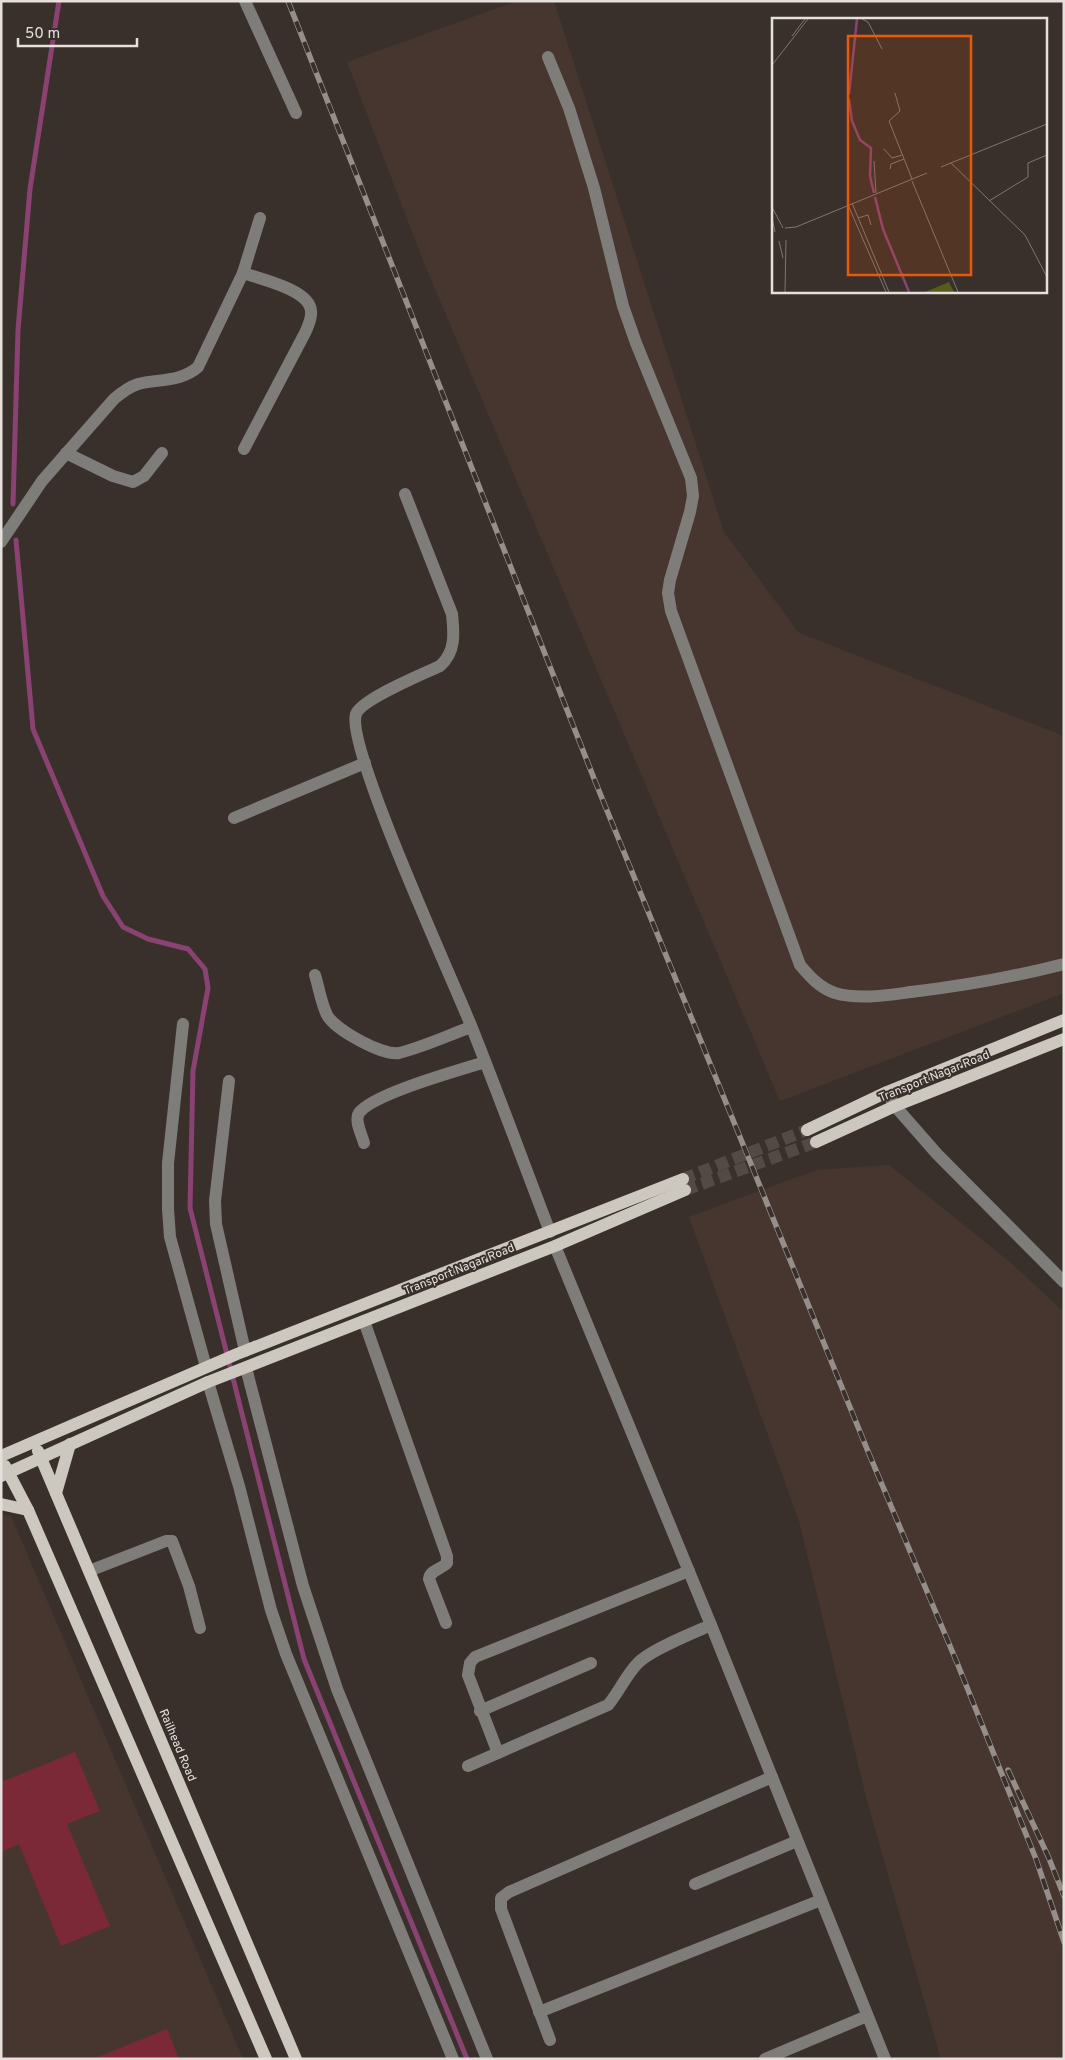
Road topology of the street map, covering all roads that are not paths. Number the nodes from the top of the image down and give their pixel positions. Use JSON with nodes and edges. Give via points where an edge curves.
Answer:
{"nodes":[{"id":1,"x":245,"y":1,"type":"edge"},
{"id":2,"x":548,"y":57,"type":"dead end"},
{"id":3,"x":296,"y":113,"type":"dead end"},
{"id":4,"x":260,"y":218,"type":"dead end"},
{"id":5,"x":243,"y":273,"type":"junction"},
{"id":6,"x":244,"y":449,"type":"dead end"},
{"id":7,"x":66,"y":453,"type":"junction"},
{"id":8,"x":162,"y":453,"type":"dead end"},
{"id":9,"x":405,"y":494,"type":"dead end"},
{"id":10,"x":1,"y":542,"type":"edge"},
{"id":11,"x":365,"y":764,"type":"junction"},
{"id":12,"x":234,"y":818,"type":"dead end"},
{"id":13,"x":1064,"y":964,"type":"edge"},
{"id":14,"x":315,"y":975,"type":"dead end"},
{"id":15,"x":1064,"y":1020,"type":"edge"},
{"id":16,"x":183,"y":1024,"type":"dead end"},
{"id":17,"x":471,"y":1027,"type":"junction"},
{"id":18,"x":1064,"y":1039,"type":"edge"},
{"id":19,"x":485,"y":1062,"type":"junction"},
{"id":20,"x":229,"y":1081,"type":"dead end"},
{"id":21,"x":887,"y":1092,"type":"junction"},
{"id":22,"x":895,"y":1106,"type":"junction"},
{"id":23,"x":807,"y":1130,"type":"tunnel mouth"},
{"id":24,"x":816,"y":1142,"type":"tunnel mouth"},
{"id":25,"x":364,"y":1143,"type":"dead end"},
{"id":26,"x":550,"y":1232,"type":"junction"},
{"id":27,"x":556,"y":1246,"type":"junction"},
{"id":28,"x":1064,"y":1282,"type":"edge"},
{"id":29,"x":364,"y":1321,"type":"junction"},
{"id":30,"x":241,"y":1352,"type":"junction"},
{"id":31,"x":208,"y":1366,"type":"junction"},
{"id":32,"x":244,"y":1369,"type":"junction"},
{"id":33,"x":211,"y":1381,"type":"junction"},
{"id":34,"x":33,"y":1442,"type":"junction"},
{"id":35,"x":70,"y":1444,"type":"junction"},
{"id":36,"x":1,"y":1456,"type":"edge"},
{"id":37,"x":40,"y":1458,"type":"junction"},
{"id":38,"x":1,"y":1460,"type":"edge"},
{"id":39,"x":5,"y":1474,"type":"edge"},
{"id":40,"x":56,"y":1493,"type":"junction"},
{"id":41,"x":1,"y":1504,"type":"edge"},
{"id":42,"x":28,"y":1510,"type":"junction"},
{"id":43,"x":89,"y":1571,"type":"junction"},
{"id":44,"x":689,"y":1572,"type":"junction"},
{"id":45,"x":446,"y":1623,"type":"dead end"},
{"id":46,"x":711,"y":1625,"type":"junction"},
{"id":47,"x":200,"y":1628,"type":"dead end"},
{"id":48,"x":590,"y":1663,"type":"dead end"},
{"id":49,"x":480,"y":1711,"type":"junction"},
{"id":50,"x":498,"y":1753,"type":"junction"},
{"id":51,"x":468,"y":1766,"type":"dead end"},
{"id":52,"x":772,"y":1777,"type":"junction"},
{"id":53,"x":797,"y":1841,"type":"junction"},
{"id":54,"x":694,"y":1884,"type":"dead end"},
{"id":55,"x":821,"y":1900,"type":"junction"},
{"id":56,"x":539,"y":2012,"type":"junction"},
{"id":57,"x":866,"y":2016,"type":"junction"},
{"id":58,"x":550,"y":2040,"type":"dead end"},
{"id":59,"x":266,"y":2059,"type":"edge"},
{"id":60,"x":296,"y":2059,"type":"edge"},
{"id":61,"x":453,"y":2059,"type":"edge"},
{"id":62,"x":487,"y":2059,"type":"edge"},
{"id":63,"x":765,"y":2059,"type":"edge"},
{"id":64,"x":885,"y":2059,"type":"edge"}],
"edges":[{"from":1,"to":3,"type":"street"},
{"from":2,"to":13,"type":"street","via":[[569,108],[594,188],[623,306],[691,478],[693,496],[690,512],[668,593],[671,611],[800,965],[815,983],[836,993],[872,997],[962,986]]},
{"from":4,"to":5,"type":"street"},
{"from":5,"to":6,"type":"street","via":[[300,294],[308,301],[311,310],[305,333]]},
{"from":5,"to":7,"type":"street","via":[[198,368],[180,378],[136,384],[124,390]]},
{"from":7,"to":8,"type":"street","via":[[133,482],[144,476]]},
{"from":7,"to":10,"type":"street","via":[[42,481]]},
{"from":9,"to":11,"type":"street","via":[[452,614],[453,641],[447,660],[440,666],[360,707],[355,720]]},
{"from":11,"to":12,"type":"street"},
{"from":11,"to":17,"type":"street","via":[[377,802]]},
{"from":14,"to":17,"type":"street","via":[[327,1015],[333,1023],[385,1052],[399,1053]]},
{"from":15,"to":21,"type":"main road","name":"Transport Nagar Road"},
{"from":16,"to":31,"type":"street","via":[[168,1163],[170,1237]]},
{"from":17,"to":19,"type":"street"},
{"from":18,"to":22,"type":"main road","name":"Transport Nagar Road"},
{"from":19,"to":25,"type":"street","via":[[389,1094],[370,1105],[360,1112],[358,1118]]},
{"from":19,"to":26,"type":"street"},
{"from":20,"to":30,"type":"street","via":[[215,1201],[216,1224]]},
{"from":21,"to":22,"type":"street"},
{"from":21,"to":23,"type":"main road","name":"Transport Nagar Road"},
{"from":22,"to":24,"type":"main road","name":"Transport Nagar Road"},
{"from":22,"to":28,"type":"street"},
{"from":26,"to":27,"type":"main road","name":"Transport Nagar Road","via":[[684,1185]]},
{"from":26,"to":30,"type":"main road"},
{"from":27,"to":29,"type":"main road","name":"Transport Nagar Road"},
{"from":27,"to":44,"type":"street"},
{"from":29,"to":32,"type":"main road","name":"Transport Nagar Road"},
{"from":29,"to":45,"type":"street","via":[[446,1556],[447,1563],[432,1572],[429,1579]]},
{"from":30,"to":31,"type":"main road"},
{"from":31,"to":34,"type":"main road"},
{"from":32,"to":33,"type":"main road","name":"Transport Nagar Road"},
{"from":32,"to":62,"type":"street","via":[[303,1586],[337,1688]]},
{"from":33,"to":35,"type":"main road","name":"Transport Nagar Road"},
{"from":33,"to":61,"type":"street","via":[[271,1610],[286,1654]]},
{"from":34,"to":36,"type":"main road"},
{"from":34,"to":37,"type":"main road","name":"Railhead Road"},
{"from":35,"to":37,"type":"main road","name":"Transport Nagar Road"},
{"from":35,"to":40,"type":"main road"},
{"from":37,"to":39,"type":"main road","name":"Transport Nagar Road"},
{"from":37,"to":40,"type":"main road","name":"Railhead Road"},
{"from":38,"to":39,"type":"main road"},
{"from":39,"to":42,"type":"main road"},
{"from":40,"to":43,"type":"main road","name":"Railhead Road"},
{"from":41,"to":42,"type":"main road"},
{"from":42,"to":59,"type":"main road"},
{"from":43,"to":47,"type":"street","via":[[172,1541]]},
{"from":43,"to":60,"type":"main road","name":"Railhead Road"},
{"from":44,"to":46,"type":"street"},
{"from":44,"to":49,"type":"street","via":[[475,1657],[470,1662],[468,1675]]},
{"from":46,"to":50,"type":"street","via":[[642,1659],[608,1705]]},
{"from":46,"to":52,"type":"street"},
{"from":48,"to":49,"type":"street"},
{"from":49,"to":50,"type":"street"},
{"from":50,"to":51,"type":"street"},
{"from":52,"to":53,"type":"street"},
{"from":52,"to":56,"type":"street","via":[[501,1898],[501,1909]]},
{"from":53,"to":54,"type":"street"},
{"from":53,"to":55,"type":"street"},
{"from":55,"to":56,"type":"street"},
{"from":55,"to":57,"type":"street"},
{"from":56,"to":58,"type":"street"},
{"from":57,"to":63,"type":"street"},
{"from":57,"to":64,"type":"street"}]}
